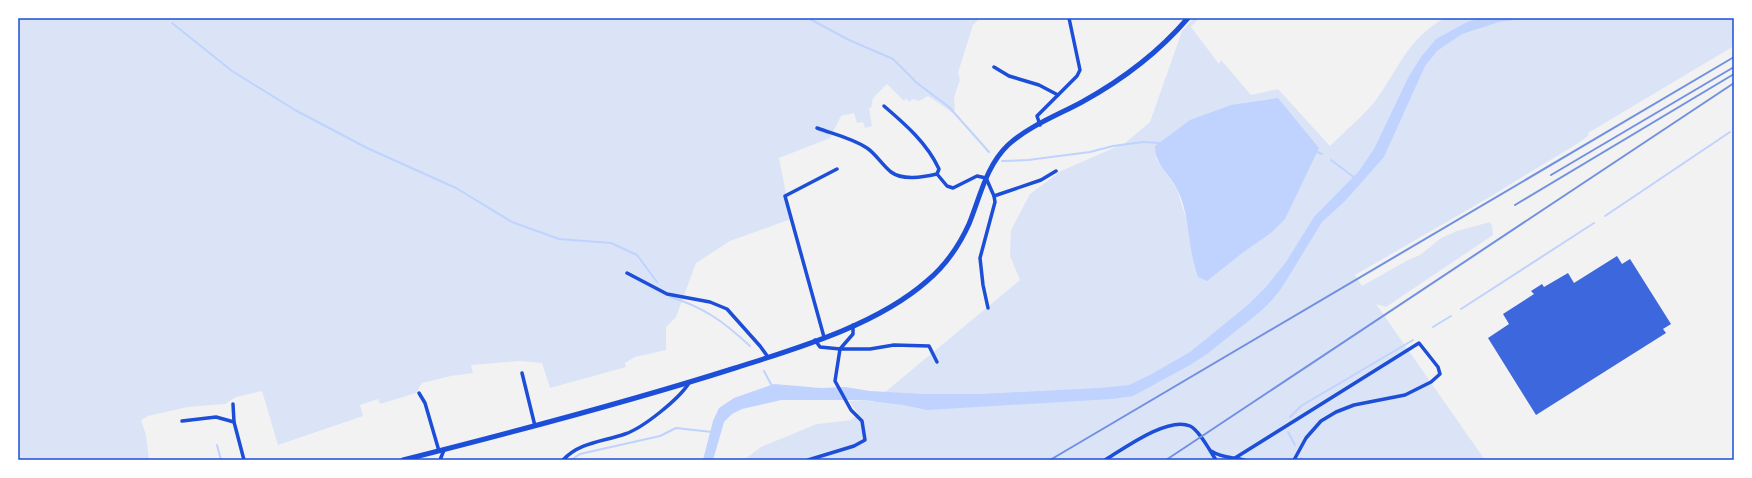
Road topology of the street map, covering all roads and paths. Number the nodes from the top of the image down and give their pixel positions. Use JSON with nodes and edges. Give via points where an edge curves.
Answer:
{"nodes":[{"id":1,"x":1069,"y":18,"type":"edge"},
{"id":2,"x":1188,"y":18,"type":"edge"},
{"id":3,"x":994,"y":67,"type":"dead end"},
{"id":4,"x":1058,"y":95,"type":"junction"},
{"id":5,"x":884,"y":106,"type":"dead end"},
{"id":6,"x":1040,"y":125,"type":"junction"},
{"id":7,"x":817,"y":128,"type":"dead end"},
{"id":8,"x":837,"y":168,"type":"dead end"},
{"id":9,"x":1056,"y":171,"type":"dead end"},
{"id":10,"x":937,"y":174,"type":"junction"},
{"id":11,"x":986,"y":178,"type":"junction"},
{"id":12,"x":994,"y":196,"type":"junction"},
{"id":13,"x":627,"y":272,"type":"dead end"},
{"id":14,"x":988,"y":308,"type":"dead end"},
{"id":15,"x":853,"y":325,"type":"junction"},
{"id":16,"x":824,"y":337,"type":"junction"},
{"id":17,"x":815,"y":340,"type":"junction"},
{"id":18,"x":840,"y":349,"type":"junction"},
{"id":19,"x":768,"y":357,"type":"junction"},
{"id":20,"x":936,"y":362,"type":"dead end"},
{"id":21,"x":522,"y":373,"type":"dead end"},
{"id":22,"x":690,"y":382,"type":"junction"},
{"id":23,"x":419,"y":393,"type":"dead end"},
{"id":24,"x":233,"y":404,"type":"dead end"},
{"id":25,"x":182,"y":421,"type":"dead end"},
{"id":26,"x":234,"y":422,"type":"junction"},
{"id":27,"x":534,"y":426,"type":"junction"},
{"id":28,"x":441,"y":450,"type":"junction"},
{"id":29,"x":1210,"y":450,"type":"junction"},
{"id":30,"x":1235,"y":459,"type":"edge"},
{"id":31,"x":244,"y":460,"type":"edge"},
{"id":32,"x":402,"y":460,"type":"edge"},
{"id":33,"x":440,"y":460,"type":"edge"},
{"id":34,"x":563,"y":460,"type":"edge"},
{"id":35,"x":808,"y":460,"type":"edge"},
{"id":36,"x":1105,"y":460,"type":"edge"},
{"id":37,"x":1216,"y":460,"type":"edge"},
{"id":38,"x":1244,"y":460,"type":"edge"},
{"id":39,"x":1294,"y":460,"type":"edge"}],
"edges":[{"from":1,"to":4,"type":"street","via":[[1080,70]]},
{"from":2,"to":6,"type":"main road","via":[[1152,55],[1126,75]]},
{"from":3,"to":4,"type":"street","via":[[1009,76],[1039,85]]},
{"from":4,"to":6,"type":"street","via":[[1037,116]]},
{"from":5,"to":10,"type":"street","via":[[909,128],[934,158],[939,169]]},
{"from":6,"to":11,"type":"main road","via":[[1008,146],[995,161]]},
{"from":7,"to":10,"type":"street","via":[[867,148],[892,172],[900,176],[923,177]]},
{"from":8,"to":16,"type":"street","via":[[785,196]]},
{"from":9,"to":12,"type":"street","via":[[1041,180]]},
{"from":10,"to":11,"type":"street","via":[[947,186],[953,188],[977,176]]},
{"from":11,"to":12,"type":"street"},
{"from":11,"to":15,"type":"main road","via":[[966,231],[945,264],[926,283],[904,299]]},
{"from":12,"to":14,"type":"street","via":[[991,222],[980,258]]},
{"from":13,"to":19,"type":"street","via":[[667,294],[710,302],[727,309]]},
{"from":15,"to":16,"type":"main road"},
{"from":15,"to":18,"type":"street","via":[[853,334]]},
{"from":16,"to":17,"type":"main road"},
{"from":17,"to":18,"type":"street","via":[[820,347]]},
{"from":17,"to":19,"type":"main road"},
{"from":18,"to":20,"type":"street","via":[[870,349],[894,345],[929,346]]},
{"from":18,"to":35,"type":"street","via":[[835,380],[851,410],[862,420],[865,440],[854,446]]},
{"from":19,"to":22,"type":"main road"},
{"from":21,"to":27,"type":"street"},
{"from":22,"to":27,"type":"main road"},
{"from":22,"to":34,"type":"street","via":[[683,392],[648,421],[626,434],[584,445],[572,451]]},
{"from":23,"to":28,"type":"street"},
{"from":24,"to":26,"type":"street"},
{"from":25,"to":26,"type":"street","via":[[216,417]]},
{"from":26,"to":31,"type":"street"},
{"from":27,"to":28,"type":"main road"},
{"from":28,"to":32,"type":"main road"},
{"from":28,"to":33,"type":"street"},
{"from":29,"to":30,"type":"street","via":[[1226,458]]},
{"from":29,"to":36,"type":"street","via":[[1190,426],[1177,425],[1146,435]]},
{"from":29,"to":37,"type":"street"},
{"from":30,"to":38,"type":"street"},
{"from":30,"to":39,"type":"street","via":[[1419,343],[1438,367],[1440,374],[1431,382],[1405,395],[1354,405],[1321,421],[1306,438]]}]}
